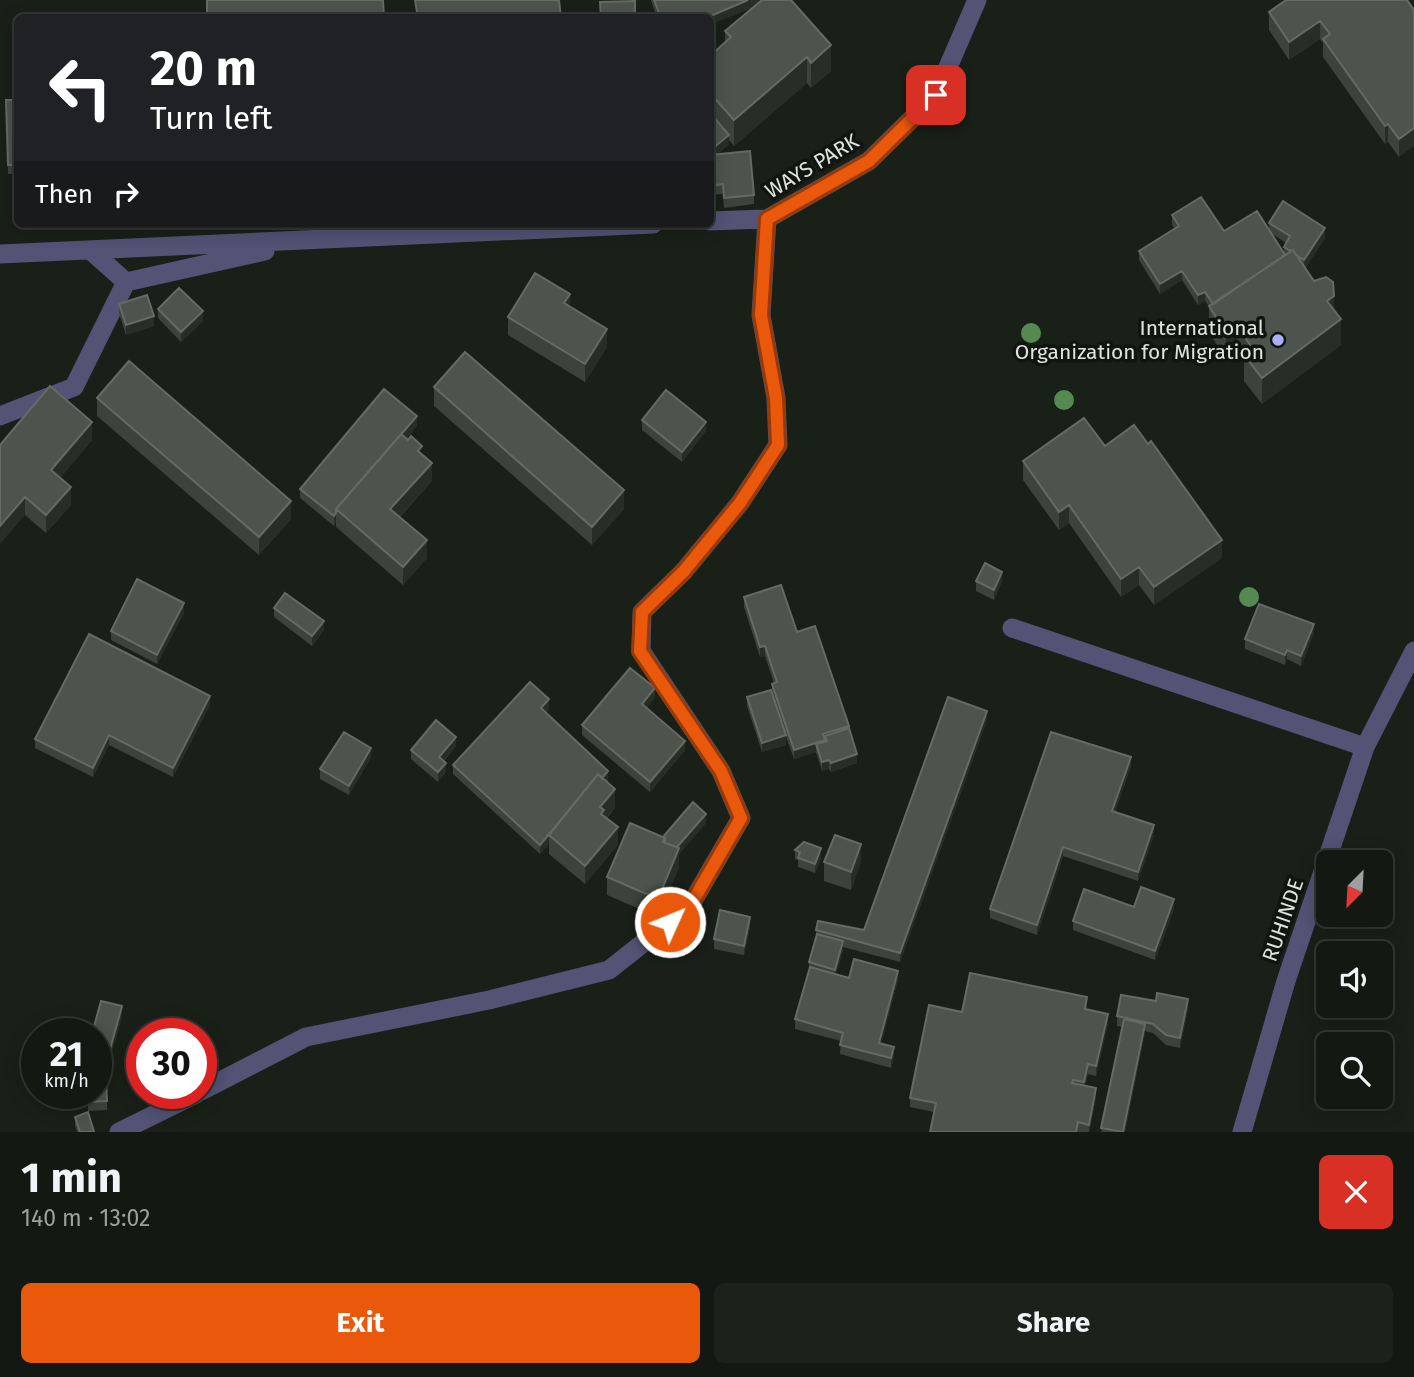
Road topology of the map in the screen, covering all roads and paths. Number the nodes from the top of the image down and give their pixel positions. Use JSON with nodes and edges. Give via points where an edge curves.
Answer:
{"nodes":[{"id":1,"x":977,"y":0,"type":"edge"},
{"id":2,"x":767,"y":219,"type":"junction"},
{"id":3,"x":714,"y":221,"type":"edge"},
{"id":4,"x":568,"y":228,"type":"edge"},
{"id":5,"x":313,"y":240,"type":"junction"},
{"id":6,"x":90,"y":250,"type":"junction"},
{"id":7,"x":0,"y":254,"type":"edge"},
{"id":8,"x":126,"y":282,"type":"junction"},
{"id":9,"x":0,"y":416,"type":"edge"},
{"id":10,"x":1012,"y":628,"type":"dead end"},
{"id":11,"x":1414,"y":651,"type":"edge"},
{"id":12,"x":1365,"y":747,"type":"junction"},
{"id":13,"x":217,"y":1083,"type":"edge"},
{"id":14,"x":166,"y":1109,"type":"edge"},
{"id":15,"x":119,"y":1132,"type":"edge"},
{"id":16,"x":1242,"y":1132,"type":"edge"}],
"edges":[{"from":1,"to":2,"type":"street","name":"WAYS PARK","via":[[936,95],[869,161]]},
{"from":2,"to":3,"type":"street","name":"WAYS PARK"},
{"from":2,"to":13,"type":"street","via":[[761,315],[776,398],[778,445],[740,503],[684,571],[642,612],[640,651],[721,771],[741,818],[690,906],[609,970],[306,1037]]},
{"from":4,"to":5,"type":"street"},
{"from":5,"to":6,"type":"street"},
{"from":5,"to":8,"type":"street"},
{"from":6,"to":7,"type":"street"},
{"from":6,"to":8,"type":"street"},
{"from":8,"to":9,"type":"street","via":[[74,387]]},
{"from":10,"to":12,"type":"street"},
{"from":11,"to":12,"type":"street","name":"RUHINDE"},
{"from":12,"to":16,"type":"street","name":"RUHINDE","via":[[1286,981]]},
{"from":14,"to":15,"type":"street"}]}
